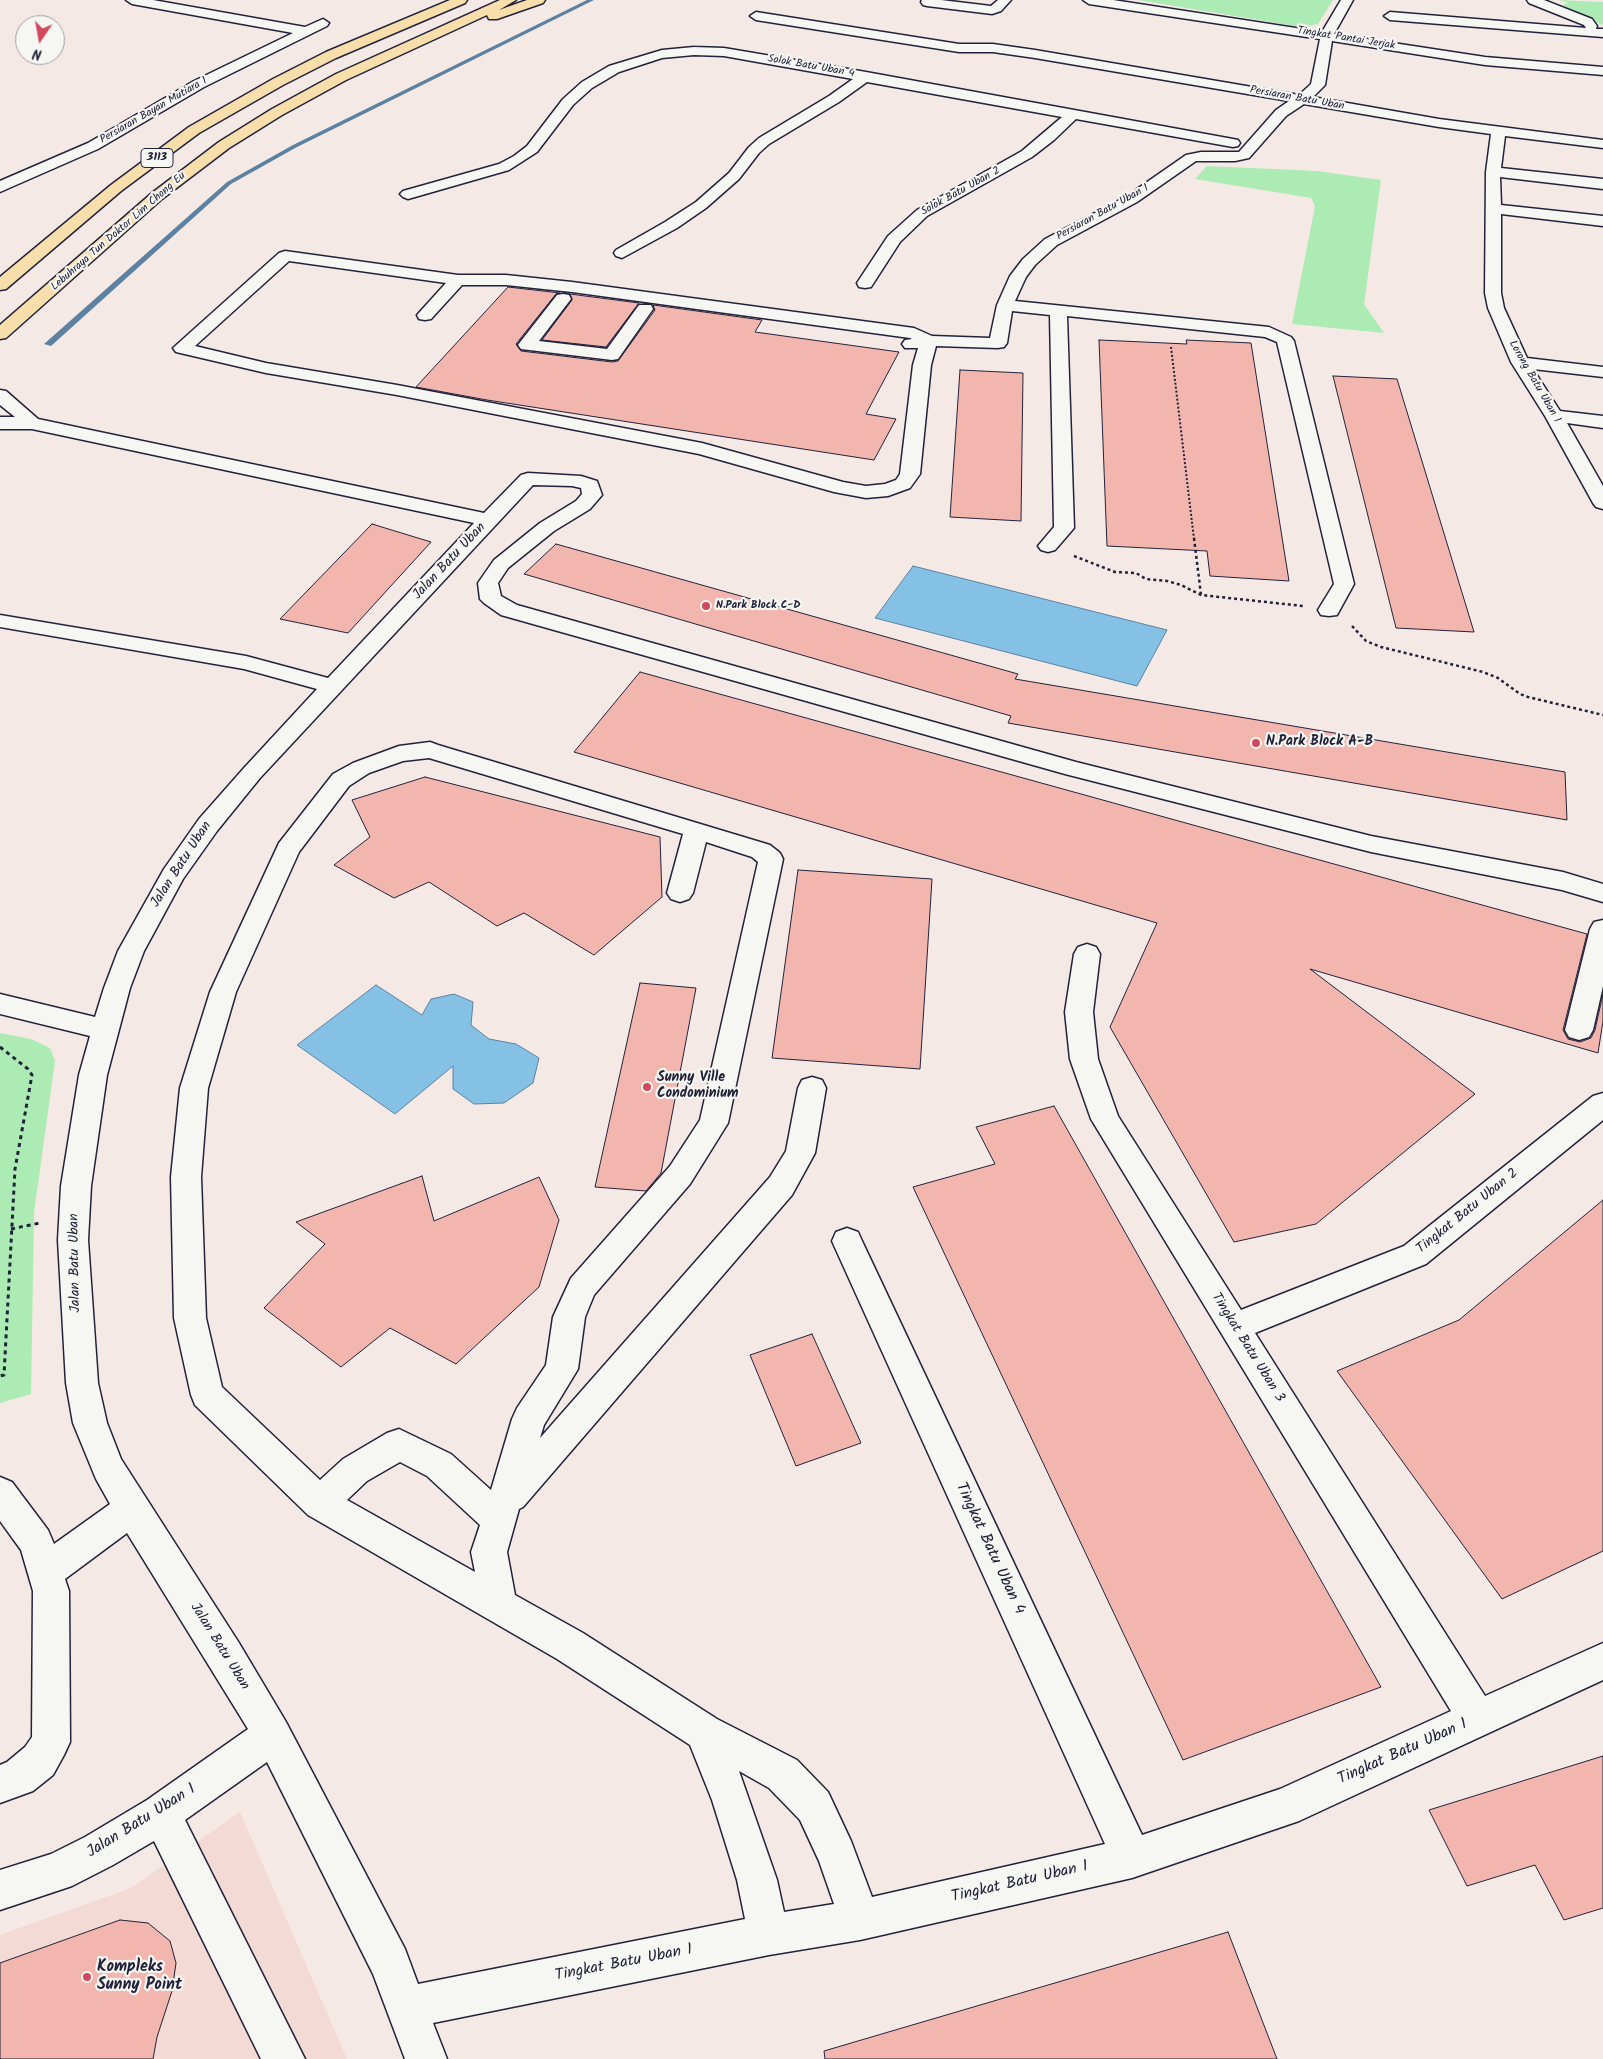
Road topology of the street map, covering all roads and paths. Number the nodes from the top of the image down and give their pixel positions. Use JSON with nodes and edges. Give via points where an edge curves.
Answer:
{"nodes":[{"id":1,"x":132,"y":0,"type":"edge"},
{"id":2,"x":193,"y":0,"type":"edge"},
{"id":3,"x":461,"y":0,"type":"edge"},
{"id":4,"x":510,"y":0,"type":"edge"},
{"id":5,"x":539,"y":0,"type":"edge"},
{"id":6,"x":1005,"y":0,"type":"edge"},
{"id":7,"x":1089,"y":0,"type":"edge"},
{"id":8,"x":1347,"y":0,"type":"edge"},
{"id":9,"x":1533,"y":0,"type":"edge"},
{"id":10,"x":927,"y":2,"type":"dead end"},
{"id":11,"x":756,"y":16,"type":"dead end"},
{"id":12,"x":1390,"y":16,"type":"dead end"},
{"id":13,"x":454,"y":24,"type":"junction"},
{"id":14,"x":305,"y":31,"type":"junction"},
{"id":15,"x":1597,"y":32,"type":"edge"},
{"id":16,"x":1326,"y":36,"type":"junction"},
{"id":17,"x":1603,"y":71,"type":"edge"},
{"id":18,"x":866,"y":76,"type":"junction"},
{"id":19,"x":1300,"y":99,"type":"junction"},
{"id":20,"x":1072,"y":115,"type":"junction"},
{"id":21,"x":1498,"y":132,"type":"junction"},
{"id":22,"x":1603,"y":144,"type":"edge"},
{"id":23,"x":1253,"y":146,"type":"junction"},
{"id":24,"x":1493,"y":172,"type":"junction"},
{"id":25,"x":1603,"y":184,"type":"edge"},
{"id":26,"x":0,"y":186,"type":"edge"},
{"id":27,"x":408,"y":194,"type":"dead end"},
{"id":28,"x":1494,"y":210,"type":"junction"},
{"id":29,"x":1603,"y":222,"type":"edge"},
{"id":30,"x":622,"y":252,"type":"dead end"},
{"id":31,"x":458,"y":280,"type":"junction"},
{"id":32,"x":865,"y":283,"type":"dead end"},
{"id":33,"x":0,"y":285,"type":"edge"},
{"id":34,"x":563,"y":299,"type":"junction"},
{"id":35,"x":1005,"y":305,"type":"junction"},
{"id":36,"x":645,"y":309,"type":"junction"},
{"id":37,"x":1058,"y":310,"type":"junction"},
{"id":38,"x":425,"y":316,"type":"dead end"},
{"id":39,"x":1168,"y":321,"type":"junction"},
{"id":40,"x":0,"y":334,"type":"edge"},
{"id":41,"x":929,"y":341,"type":"junction"},
{"id":42,"x":1520,"y":362,"type":"junction"},
{"id":43,"x":1603,"y":372,"type":"edge"},
{"id":44,"x":0,"y":394,"type":"edge"},
{"id":45,"x":1554,"y":416,"type":"junction"},
{"id":46,"x":1603,"y":422,"type":"edge"},
{"id":47,"x":0,"y":423,"type":"edge"},
{"id":48,"x":32,"y":423,"type":"junction"},
{"id":49,"x":1597,"y":481,"type":"edge"},
{"id":50,"x":1603,"y":503,"type":"edge"},
{"id":51,"x":488,"y":520,"type":"junction"},
{"id":52,"x":1048,"y":546,"type":"joint"},
{"id":53,"x":1201,"y":595,"type":"junction"},
{"id":54,"x":1329,"y":610,"type":"junction"},
{"id":55,"x":0,"y":621,"type":"edge"},
{"id":56,"x":334,"y":687,"type":"junction"},
{"id":57,"x":1603,"y":715,"type":"edge"},
{"id":58,"x":697,"y":830,"type":"junction"},
{"id":59,"x":680,"y":893,"type":"dead end"},
{"id":60,"x":1603,"y":893,"type":"edge"},
{"id":61,"x":1603,"y":929,"type":"edge"},
{"id":62,"x":1087,"y":954,"type":"dead end"},
{"id":63,"x":0,"y":1004,"type":"edge"},
{"id":64,"x":104,"y":1029,"type":"junction"},
{"id":65,"x":1579,"y":1030,"type":"dead end"},
{"id":66,"x":0,"y":1047,"type":"edge"},
{"id":67,"x":812,"y":1088,"type":"dead end"},
{"id":68,"x":1603,"y":1104,"type":"edge"},
{"id":69,"x":847,"y":1241,"type":"dead end"},
{"id":70,"x":1234,"y":1327,"type":"junction"},
{"id":71,"x":0,"y":1376,"type":"edge"},
{"id":72,"x":0,"y":1492,"type":"edge"},
{"id":73,"x":320,"y":1503,"type":"junction"},
{"id":74,"x":132,"y":1509,"type":"junction"},
{"id":75,"x":502,"y":1511,"type":"junction"},
{"id":76,"x":45,"y":1572,"type":"junction"},
{"id":77,"x":499,"y":1604,"type":"junction"},
{"id":78,"x":1603,"y":1661,"type":"edge"},
{"id":79,"x":1478,"y":1720,"type":"junction"},
{"id":80,"x":704,"y":1732,"type":"junction"},
{"id":81,"x":273,"y":1735,"type":"junction"},
{"id":82,"x":0,"y":1784,"type":"edge"},
{"id":83,"x":161,"y":1814,"type":"junction"},
{"id":84,"x":1132,"y":1858,"type":"junction"},
{"id":85,"x":0,"y":1890,"type":"edge"},
{"id":86,"x":860,"y":1920,"type":"junction"},
{"id":87,"x":769,"y":1935,"type":"junction"},
{"id":88,"x":407,"y":2007,"type":"junction"},
{"id":89,"x":284,"y":2059,"type":"edge"},
{"id":90,"x":426,"y":2059,"type":"edge"}],
"edges":[{"from":1,"to":14,"type":"street"},
{"from":2,"to":14,"type":"street","name":"Persiaran Bayan Mutiara 1","via":[[323,23]]},
{"from":3,"to":33,"type":"highway","number":"3113","via":[[331,55],[194,130],[116,188]]},
{"from":4,"to":13,"type":"highway","name":"Lebuhraya Tun Doktor Lim Chong Eu","number":"3113"},
{"from":5,"to":13,"type":"highway","via":[[498,15]]},
{"from":6,"to":10,"type":"street","via":[[992,10]]},
{"from":7,"to":16,"type":"street","name":"Tingkat Pantai Jerjak"},
{"from":8,"to":16,"type":"street"},
{"from":9,"to":15,"type":"street","via":[[1588,22]]},
{"from":11,"to":19,"type":"street","name":"Persiaran Batu Uban","via":[[959,48],[993,48]]},
{"from":12,"to":15,"type":"street"},
{"from":13,"to":40,"type":"highway","name":"Lebuhraya Tun Doktor Lim Chong Eu","number":"3113","via":[[341,77],[224,145],[157,196]]},
{"from":14,"to":26,"type":"street","name":"Persiaran Bayan Mutiara 1","via":[[190,88],[93,146]]},
{"from":16,"to":17,"type":"street","name":"Tingkat Pantai Jerjak","via":[[1486,61]]},
{"from":16,"to":19,"type":"street","name":"Persiaran Batu Uban 1","via":[[1318,85]]},
{"from":18,"to":20,"type":"street","name":"Solok Batu Uban 4"},
{"from":18,"to":27,"type":"street","name":"Solok Batu Uban 4","via":[[724,52],[662,54],[635,60],[587,85],[568,102],[532,149],[519,159],[504,167]]},
{"from":18,"to":30,"type":"street","via":[[764,141],[714,194],[671,225]]},
{"from":19,"to":21,"type":"street","name":"Persiaran Batu Uban"},
{"from":19,"to":23,"type":"street","name":"Persiaran Batu Uban 1","via":[[1281,113]]},
{"from":20,"to":23,"type":"street","name":"Solok Batu Uban 4"},
{"from":20,"to":32,"type":"street","name":"Solok Batu Uban 2","via":[[1027,154],[922,213],[894,239]]},
{"from":21,"to":22,"type":"street","name":"Persiaran Batu Uban"},
{"from":21,"to":24,"type":"street","name":"Lorong Batu Uban 1"},
{"from":23,"to":35,"type":"street","name":"Persiaran Batu Uban 1","via":[[1244,155],[1235,157],[1191,158],[1132,199],[1051,242],[1018,276]]},
{"from":24,"to":25,"type":"street"},
{"from":24,"to":28,"type":"street","name":"Lorong Batu Uban 1"},
{"from":28,"to":29,"type":"street"},
{"from":28,"to":42,"type":"street","name":"Lorong Batu Uban 1","via":[[1492,293]]},
{"from":31,"to":34,"type":"street","via":[[498,292]]},
{"from":31,"to":38,"type":"street"},
{"from":31,"to":41,"type":"street","via":[[506,280],[591,289],[914,333]]},
{"from":31,"to":41,"type":"street","via":[[285,256],[182,348],[266,368],[702,449],[866,492],[888,490],[903,484],[910,474],[922,365]]},
{"from":34,"to":36,"type":"street"},
{"from":34,"to":36,"type":"street","via":[[527,345],[612,355]]},
{"from":35,"to":37,"type":"street"},
{"from":35,"to":41,"type":"street","name":"Persiaran Batu Uban 1","via":[[998,343]]},
{"from":36,"to":41,"type":"street","via":[[909,344]]},
{"from":37,"to":39,"type":"street"},
{"from":37,"to":52,"type":"street","via":[[1064,528]]},
{"from":39,"to":53,"type":"path"},
{"from":39,"to":54,"type":"street","via":[[1269,332],[1278,334],[1285,341],[1344,584]]},
{"from":42,"to":43,"type":"street"},
{"from":42,"to":45,"type":"street","name":"Lorong Batu Uban 1"},
{"from":44,"to":48,"type":"street"},
{"from":45,"to":46,"type":"street"},
{"from":45,"to":49,"type":"street","name":"Lorong Batu Uban 1"},
{"from":47,"to":48,"type":"street","name":"Jalan Batu Uban"},
{"from":48,"to":51,"type":"street","name":"Jalan Batu Uban"},
{"from":49,"to":50,"type":"street","name":"Lorong Batu Uban 1"},
{"from":51,"to":56,"type":"street","name":"Jalan Batu Uban"},
{"from":51,"to":60,"type":"street","name":"Jalan Batu Uban","via":[[528,479],[574,480],[590,485],[592,495],[583,505],[547,527],[501,564],[488,584],[490,599],[509,610],[1082,772],[1371,844],[1563,881]]},
{"from":52,"to":53,"type":"path","via":[[1114,572],[1136,573],[1146,579],[1181,584]]},
{"from":53,"to":54,"type":"path"},
{"from":54,"to":57,"type":"path","via":[[1355,627],[1366,641],[1381,647],[1483,672],[1498,678],[1520,694]]},
{"from":55,"to":56,"type":"street","via":[[246,663]]},
{"from":56,"to":64,"type":"street","name":"Jalan Batu Uban","via":[[242,784],[178,868],[131,951]]},
{"from":58,"to":59,"type":"street"},
{"from":58,"to":73,"type":"street","via":[[430,750],[399,754],[361,768],[341,780],[288,849],[223,992],[194,1088],[186,1177],[190,1318],[207,1395]]},
{"from":58,"to":75,"type":"street","via":[[761,852],[771,860],[714,1123],[680,1175],[582,1287],[569,1317],[562,1369],[529,1419]]},
{"from":61,"to":65,"type":"street"},
{"from":62,"to":70,"type":"street","name":"Tingkat Batu Uban 3","via":[[1079,1012],[1084,1060],[1105,1119]]},
{"from":63,"to":64,"type":"street"},
{"from":64,"to":74,"type":"street","name":"Jalan Batu Uban","via":[[85,1116],[76,1186],[73,1240],[77,1317],[82,1383],[90,1423],[108,1468]]},
{"from":66,"to":71,"type":"path","via":[[28,1068],[32,1075],[15,1169],[4,1375]]},
{"from":67,"to":75,"type":"street","via":[[800,1153],[781,1186]]},
{"from":68,"to":70,"type":"street","name":"Tingkat Batu Uban 2","via":[[1415,1255]]},
{"from":69,"to":84,"type":"street","name":"Tingkat Batu Uban 4"},
{"from":70,"to":79,"type":"street","name":"Tingkat Batu Uban 3"},
{"from":72,"to":76,"type":"street","via":[[36,1542]]},
{"from":73,"to":75,"type":"street","via":[[355,1470],[399,1444],[439,1465]]},
{"from":73,"to":77,"type":"street"},
{"from":74,"to":76,"type":"street"},
{"from":74,"to":81,"type":"street","name":"Jalan Batu Uban"},
{"from":75,"to":77,"type":"street","via":[[489,1552]]},
{"from":76,"to":82,"type":"street","via":[[51,1591],[51,1742],[39,1761],[19,1777]]},
{"from":77,"to":80,"type":"street"},
{"from":78,"to":79,"type":"street","name":"Tingkat Batu Uban 1"},
{"from":79,"to":84,"type":"street","name":"Tingkat Batu Uban 1","via":[[1285,1806]]},
{"from":80,"to":86,"type":"street","via":[[784,1774],[814,1806],[837,1855]]},
{"from":80,"to":87,"type":"street","via":[[754,1871]]},
{"from":81,"to":83,"type":"street","name":"Jalan Batu Uban 1"},
{"from":81,"to":88,"type":"street","name":"Jalan Batu Uban","via":[[390,1964]]},
{"from":83,"to":85,"type":"street","name":"Jalan Batu Uban 1","via":[[58,1872]]},
{"from":83,"to":89,"type":"street"},
{"from":84,"to":86,"type":"street","name":"Tingkat Batu Uban 1"},
{"from":86,"to":87,"type":"street","name":"Tingkat Batu Uban 1"},
{"from":87,"to":88,"type":"street","name":"Tingkat Batu Uban 1"},
{"from":88,"to":90,"type":"street","name":"Jalan Batu Uban"}]}
